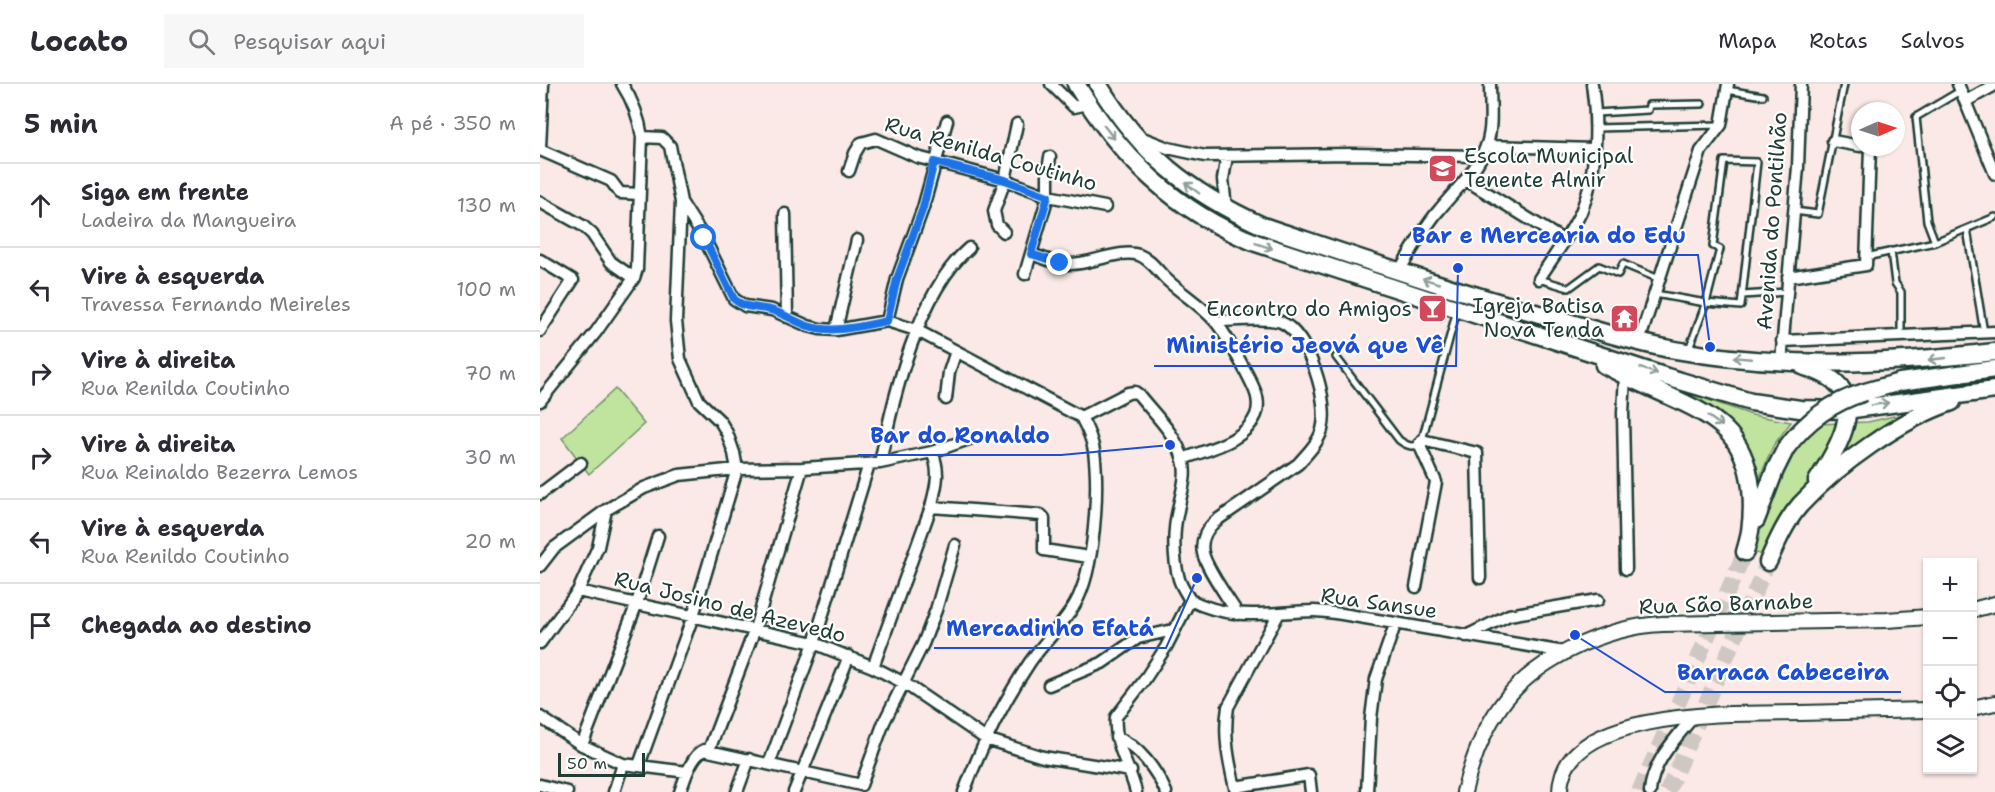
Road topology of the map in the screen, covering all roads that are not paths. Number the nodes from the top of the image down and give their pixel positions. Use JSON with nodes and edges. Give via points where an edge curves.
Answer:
{"nodes":[{"id":1,"x":543,"y":84,"type":"edge"},
{"id":2,"x":622,"y":84,"type":"edge"},
{"id":3,"x":1051,"y":84,"type":"edge"},
{"id":4,"x":1076,"y":84,"type":"edge"},
{"id":5,"x":1098,"y":84,"type":"edge"},
{"id":6,"x":1490,"y":84,"type":"edge"},
{"id":7,"x":1592,"y":84,"type":"edge"},
{"id":8,"x":1801,"y":84,"type":"edge"},
{"id":9,"x":1844,"y":84,"type":"edge"},
{"id":10,"x":1995,"y":85,"type":"edge"},
{"id":11,"x":1728,"y":87,"type":"edge"},
{"id":12,"x":1962,"y":92,"type":"edge"},
{"id":13,"x":1763,"y":96,"type":"dead end"},
{"id":14,"x":1702,"y":104,"type":"dead end"},
{"id":15,"x":1081,"y":105,"type":"junction"},
{"id":16,"x":1594,"y":113,"type":"junction"},
{"id":17,"x":947,"y":121,"type":"dead end"},
{"id":18,"x":1017,"y":124,"type":"dead end"},
{"id":19,"x":1721,"y":125,"type":"junction"},
{"id":20,"x":1595,"y":128,"type":"junction"},
{"id":21,"x":1134,"y":134,"type":"junction"},
{"id":22,"x":642,"y":136,"type":"junction"},
{"id":23,"x":1833,"y":141,"type":"junction"},
{"id":24,"x":1851,"y":144,"type":"edge"},
{"id":25,"x":540,"y":149,"type":"edge"},
{"id":26,"x":1594,"y":149,"type":"junction"},
{"id":27,"x":1484,"y":151,"type":"junction"},
{"id":28,"x":1227,"y":156,"type":"junction"},
{"id":29,"x":1868,"y":156,"type":"edge"},
{"id":30,"x":1050,"y":157,"type":"dead end"},
{"id":31,"x":934,"y":162,"type":"junction"},
{"id":32,"x":849,"y":171,"type":"dead end"},
{"id":33,"x":1995,"y":174,"type":"edge"},
{"id":34,"x":1005,"y":180,"type":"junction"},
{"id":35,"x":1466,"y":180,"type":"junction"},
{"id":36,"x":640,"y":194,"type":"junction"},
{"id":37,"x":1048,"y":196,"type":"junction"},
{"id":38,"x":540,"y":202,"type":"edge"},
{"id":39,"x":681,"y":202,"type":"junction"},
{"id":40,"x":1106,"y":207,"type":"dead end"},
{"id":41,"x":1226,"y":209,"type":"junction"},
{"id":42,"x":1794,"y":211,"type":"junction"},
{"id":43,"x":785,"y":214,"type":"dead end"},
{"id":44,"x":1995,"y":218,"type":"edge"},
{"id":45,"x":1967,"y":229,"type":"junction"},
{"id":46,"x":1004,"y":232,"type":"dead end"},
{"id":47,"x":857,"y":240,"type":"dead end"},
{"id":48,"x":1563,"y":240,"type":"junction"},
{"id":49,"x":1935,"y":242,"type":"junction"},
{"id":50,"x":969,"y":248,"type":"dead end"},
{"id":51,"x":1891,"y":251,"type":"junction"},
{"id":52,"x":1031,"y":254,"type":"junction"},
{"id":53,"x":540,"y":260,"type":"edge"},
{"id":54,"x":1866,"y":261,"type":"junction"},
{"id":55,"x":1399,"y":271,"type":"junction"},
{"id":56,"x":1026,"y":274,"type":"dead end"},
{"id":57,"x":1788,"y":277,"type":"junction"},
{"id":58,"x":634,"y":278,"type":"junction"},
{"id":59,"x":1539,"y":279,"type":"joint"},
{"id":60,"x":1659,"y":280,"type":"junction"},
{"id":61,"x":1787,"y":292,"type":"junction"},
{"id":62,"x":1655,"y":294,"type":"junction"},
{"id":63,"x":1743,"y":295,"type":"junction"},
{"id":64,"x":1706,"y":303,"type":"junction"},
{"id":65,"x":1457,"y":308,"type":"junction"},
{"id":66,"x":787,"y":317,"type":"junction"},
{"id":67,"x":887,"y":321,"type":"junction"},
{"id":68,"x":1216,"y":321,"type":"junction"},
{"id":69,"x":836,"y":330,"type":"junction"},
{"id":70,"x":916,"y":330,"type":"junction"},
{"id":71,"x":540,"y":331,"type":"edge"},
{"id":72,"x":1990,"y":333,"type":"edge"},
{"id":73,"x":1901,"y":336,"type":"junction"},
{"id":74,"x":1547,"y":337,"type":"junction"},
{"id":75,"x":1782,"y":341,"type":"junction"},
{"id":76,"x":1639,"y":342,"type":"junction"},
{"id":77,"x":956,"y":351,"type":"junction"},
{"id":78,"x":1688,"y":352,"type":"junction"},
{"id":79,"x":1995,"y":352,"type":"edge"},
{"id":80,"x":1336,"y":357,"type":"dead end"},
{"id":81,"x":1787,"y":362,"type":"junction"},
{"id":82,"x":1995,"y":369,"type":"edge"},
{"id":83,"x":1625,"y":376,"type":"junction"},
{"id":84,"x":1991,"y":391,"type":"edge"},
{"id":85,"x":946,"y":399,"type":"dead end"},
{"id":86,"x":540,"y":401,"type":"edge"},
{"id":87,"x":1846,"y":410,"type":"junction"},
{"id":88,"x":1081,"y":417,"type":"junction"},
{"id":89,"x":972,"y":438,"type":"dead end"},
{"id":90,"x":1420,"y":442,"type":"junction"},
{"id":91,"x":932,"y":452,"type":"junction"},
{"id":92,"x":1183,"y":459,"type":"junction"},
{"id":93,"x":581,"y":463,"type":"dead end"},
{"id":94,"x":880,"y":463,"type":"junction"},
{"id":95,"x":869,"y":464,"type":"junction"},
{"id":96,"x":802,"y":468,"type":"junction"},
{"id":97,"x":737,"y":469,"type":"junction"},
{"id":98,"x":540,"y":494,"type":"edge"},
{"id":99,"x":1806,"y":500,"type":"junction"},
{"id":100,"x":930,"y":507,"type":"junction"},
{"id":101,"x":606,"y":510,"type":"junction"},
{"id":102,"x":1751,"y":535,"type":"junction"},
{"id":103,"x":658,"y":536,"type":"dead end"},
{"id":104,"x":955,"y":545,"type":"dead end"},
{"id":105,"x":1744,"y":552,"type":"tunnel mouth"},
{"id":106,"x":1089,"y":557,"type":"junction"},
{"id":107,"x":1768,"y":562,"type":"tunnel mouth"},
{"id":108,"x":540,"y":566,"type":"edge"},
{"id":109,"x":1626,"y":569,"type":"dead end"},
{"id":110,"x":1480,"y":578,"type":"dead end"},
{"id":111,"x":1416,"y":587,"type":"dead end"},
{"id":112,"x":578,"y":591,"type":"junction"},
{"id":113,"x":1190,"y":600,"type":"junction"},
{"id":114,"x":1599,"y":600,"type":"dead end"},
{"id":115,"x":637,"y":603,"type":"junction"},
{"id":116,"x":1995,"y":604,"type":"edge"},
{"id":117,"x":1977,"y":609,"type":"edge"},
{"id":118,"x":1238,"y":614,"type":"junction"},
{"id":119,"x":1278,"y":615,"type":"junction"},
{"id":120,"x":693,"y":616,"type":"junction"},
{"id":121,"x":1923,"y":617,"type":"edge"},
{"id":122,"x":1395,"y":624,"type":"junction"},
{"id":123,"x":755,"y":630,"type":"junction"},
{"id":124,"x":1173,"y":630,"type":"junction"},
{"id":125,"x":1466,"y":636,"type":"junction"},
{"id":126,"x":540,"y":643,"type":"edge"},
{"id":127,"x":814,"y":643,"type":"junction"},
{"id":128,"x":1564,"y":652,"type":"junction"},
{"id":129,"x":849,"y":656,"type":"junction"},
{"id":130,"x":873,"y":666,"type":"junction"},
{"id":131,"x":904,"y":683,"type":"junction"},
{"id":132,"x":1049,"y":685,"type":"dead end"},
{"id":133,"x":1995,"y":703,"type":"edge"},
{"id":134,"x":1977,"y":707,"type":"edge"},
{"id":135,"x":1923,"y":710,"type":"edge"},
{"id":136,"x":1695,"y":716,"type":"junction"},
{"id":137,"x":540,"y":717,"type":"edge"},
{"id":138,"x":1116,"y":737,"type":"junction"},
{"id":139,"x":986,"y":739,"type":"junction"},
{"id":140,"x":582,"y":745,"type":"junction"},
{"id":141,"x":705,"y":751,"type":"junction"},
{"id":142,"x":749,"y":759,"type":"junction"},
{"id":143,"x":623,"y":764,"type":"junction"},
{"id":144,"x":769,"y":764,"type":"junction"},
{"id":145,"x":639,"y":765,"type":"junction"},
{"id":146,"x":1131,"y":771,"type":"junction"},
{"id":147,"x":687,"y":772,"type":"junction"},
{"id":148,"x":803,"y":772,"type":"junction"},
{"id":149,"x":540,"y":785,"type":"edge"},
{"id":150,"x":1235,"y":790,"type":"edge"},
{"id":151,"x":567,"y":792,"type":"edge"},
{"id":152,"x":614,"y":792,"type":"edge"},
{"id":153,"x":680,"y":792,"type":"edge"},
{"id":154,"x":737,"y":792,"type":"edge"},
{"id":155,"x":794,"y":792,"type":"edge"},
{"id":156,"x":964,"y":792,"type":"edge"},
{"id":157,"x":1136,"y":792,"type":"edge"},
{"id":158,"x":1166,"y":792,"type":"edge"},
{"id":159,"x":1311,"y":792,"type":"edge"},
{"id":160,"x":1367,"y":792,"type":"edge"},
{"id":161,"x":1464,"y":792,"type":"edge"},
{"id":162,"x":1560,"y":792,"type":"edge"},
{"id":163,"x":1650,"y":792,"type":"edge"}],
"edges":[{"from":1,"to":25,"type":"street"},
{"from":2,"to":22,"type":"street","via":[[633,102]]},
{"from":3,"to":15,"type":"street"},
{"from":4,"to":15,"type":"main road"},
{"from":5,"to":21,"type":"main road"},
{"from":6,"to":27,"type":"street","via":[[1490,127]]},
{"from":7,"to":16,"type":"street"},
{"from":8,"to":42,"type":"street","name":"Avenida do Pontilhão"},
{"from":9,"to":23,"type":"lane"},
{"from":10,"to":12,"type":"street"},
{"from":11,"to":13,"type":"lane"},
{"from":11,"to":19,"type":"street"},
{"from":12,"to":33,"type":"street"},
{"from":12,"to":49,"type":"lane","via":[[1916,117],[1927,221]]},
{"from":14,"to":16,"type":"lane","via":[[1649,105],[1648,110]]},
{"from":15,"to":65,"type":"main road","one_way":true,"via":[[1146,176],[1223,228],[1256,243]]},
{"from":16,"to":20,"type":"street"},
{"from":17,"to":31,"type":"street"},
{"from":18,"to":34,"type":"street"},
{"from":19,"to":20,"type":"lane"},
{"from":19,"to":60,"type":"street","via":[[1701,151]]},
{"from":20,"to":26,"type":"street"},
{"from":21,"to":28,"type":"street","via":[[1188,154]]},
{"from":41,"to":21,"type":"main road","one_way":true,"via":[[1172,173]]},
{"from":22,"to":36,"type":"street"},
{"from":22,"to":39,"type":"street","via":[[662,138],[670,146]]},
{"from":23,"to":24,"type":"street"},
{"from":23,"to":42,"type":"lane","via":[[1818,214]]},
{"from":25,"to":36,"type":"street","via":[[611,181],[620,193]]},
{"from":26,"to":27,"type":"street"},
{"from":26,"to":48,"type":"street","via":[[1584,204]]},
{"from":27,"to":28,"type":"street"},
{"from":27,"to":35,"type":"street"},
{"from":28,"to":41,"type":"street","via":[[1223,179]]},
{"from":29,"to":54,"type":"street"},
{"from":30,"to":37,"type":"street"},
{"from":31,"to":32,"type":"street","name":"Rua Renilda Coutinho","via":[[876,139],[861,143]]},
{"from":31,"to":34,"type":"street","name":"Rua Renilda Coutinho"},
{"from":31,"to":67,"type":"street"},
{"from":34,"to":37,"type":"street","name":"Rua Renilda Coutinho"},
{"from":34,"to":46,"type":"street","via":[[994,210],[997,225]]},
{"from":35,"to":48,"type":"street"},
{"from":35,"to":55,"type":"street","via":[[1439,209]]},
{"from":36,"to":58,"type":"street"},
{"from":37,"to":40,"type":"street","name":"Rua Renilda Coutinho"},
{"from":37,"to":52,"type":"street"},
{"from":38,"to":58,"type":"street","via":[[583,226],[611,262]]},
{"from":39,"to":66,"type":"street","via":[[734,299],[745,306]]},
{"from":39,"to":97,"type":"street","via":[[676,321],[680,359],[699,401],[727,433]]},
{"from":41,"to":55,"type":"main road","via":[[1263,226]]},
{"from":42,"to":57,"type":"street","name":"Avenida do Pontilhão"},
{"from":43,"to":66,"type":"street"},
{"from":44,"to":45,"type":"lane"},
{"from":45,"to":49,"type":"lane"},
{"from":45,"to":72,"type":"lane"},
{"from":47,"to":69,"type":"street"},
{"from":48,"to":59,"type":"street"},
{"from":49,"to":51,"type":"lane"},
{"from":50,"to":70,"type":"street","via":[[950,267]]},
{"from":51,"to":54,"type":"lane"},
{"from":51,"to":73,"type":"lane","via":[[1895,283],[1901,292]]},
{"from":52,"to":56,"type":"street"},
{"from":52,"to":68,"type":"street","via":[[1071,264],[1138,255]]},
{"from":53,"to":71,"type":"street","via":[[573,280]]},
{"from":54,"to":57,"type":"street"},
{"from":76,"to":55,"type":"main road","one_way":true},
{"from":57,"to":61,"type":"street","name":"Avenida do Pontilhão"},
{"from":58,"to":86,"type":"street"},
{"from":59,"to":60,"type":"lane","via":[[1569,288],[1599,266],[1618,274],[1623,264]]},
{"from":60,"to":62,"type":"street"},
{"from":61,"to":63,"type":"lane"},
{"from":61,"to":75,"type":"street","name":"Avenida do Pontilhão"},
{"from":62,"to":64,"type":"lane"},
{"from":62,"to":76,"type":"street"},
{"from":63,"to":64,"type":"lane","via":[[1741,306]]},
{"from":63,"to":64,"type":"lane","via":[[1757,162],[1724,161],[1713,246],[1720,249]]},
{"from":64,"to":78,"type":"lane"},
{"from":65,"to":74,"type":"main road"},
{"from":65,"to":90,"type":"lane"},
{"from":66,"to":69,"type":"street","via":[[808,326]]},
{"from":67,"to":69,"type":"street"},
{"from":67,"to":70,"type":"street"},
{"from":68,"to":92,"type":"street","via":[[1252,383],[1257,412],[1235,437]]},
{"from":68,"to":118,"type":"street","via":[[1269,320],[1288,327],[1309,356],[1322,396],[1322,429],[1306,455],[1210,525],[1205,533],[1206,561]]},
{"from":70,"to":77,"type":"street"},
{"from":70,"to":94,"type":"street"},
{"from":72,"to":73,"type":"street"},
{"from":73,"to":75,"type":"street"},
{"from":74,"to":83,"type":"main road"},
{"from":74,"to":87,"type":"main road","one_way":true,"via":[[1751,402]]},
{"from":75,"to":81,"type":"street","name":"Avenida do Pontilhão"},
{"from":76,"to":78,"type":"main road"},
{"from":77,"to":85,"type":"street"},
{"from":77,"to":88,"type":"street"},
{"from":81,"to":78,"type":"main road","one_way":true},
{"from":79,"to":81,"type":"main road","one_way":true,"via":[[1885,363]]},
{"from":80,"to":90,"type":"lane","via":[[1399,441],[1407,446]]},
{"from":81,"to":87,"type":"main road","via":[[1831,378],[1842,391]]},
{"from":82,"to":102,"type":"main road","bridge":true,"via":[[1900,382],[1864,392],[1824,411],[1786,448]]},
{"from":83,"to":102,"type":"main road","one_way":true,"via":[[1711,417],[1732,436],[1750,477]]},
{"from":83,"to":109,"type":"street"},
{"from":87,"to":84,"type":"main road","one_way":true},
{"from":84,"to":99,"type":"main road","via":[[1911,418],[1860,454]]},
{"from":87,"to":99,"type":"main road","via":[[1839,445]]},
{"from":88,"to":92,"type":"street","via":[[1135,392],[1171,435]]},
{"from":88,"to":106,"type":"street","via":[[1094,451]]},
{"from":89,"to":91,"type":"street"},
{"from":90,"to":110,"type":"street","via":[[1477,453]]},
{"from":90,"to":111,"type":"street","via":[[1436,482]]},
{"from":91,"to":94,"type":"street"},
{"from":91,"to":100,"type":"street","via":[[938,481]]},
{"from":92,"to":113,"type":"street","via":[[1185,479],[1177,513],[1176,560],[1179,580]]},
{"from":93,"to":98,"type":"street"},
{"from":94,"to":95,"type":"street"},
{"from":95,"to":96,"type":"street"},
{"from":95,"to":127,"type":"street"},
{"from":96,"to":97,"type":"street"},
{"from":96,"to":123,"type":"street"},
{"from":97,"to":101,"type":"street","via":[[679,475],[644,488]]},
{"from":97,"to":120,"type":"street"},
{"from":99,"to":107,"type":"main road","via":[[1787,524]]},
{"from":100,"to":106,"type":"street","via":[[1041,515],[1044,550]]},
{"from":100,"to":130,"type":"street"},
{"from":101,"to":108,"type":"street","via":[[554,548]]},
{"from":101,"to":112,"type":"street","via":[[598,547]]},
{"from":102,"to":105,"type":"main road"},
{"from":103,"to":115,"type":"street"},
{"from":104,"to":131,"type":"street","via":[[936,610]]},
{"from":106,"to":139,"type":"street","via":[[1076,602],[1031,661]]},
{"from":112,"to":115,"type":"street","name":"Rua Josino de Azevedo"},
{"from":112,"to":126,"type":"street"},
{"from":113,"to":118,"type":"street","name":"Rua Sansue","via":[[1204,608]]},
{"from":113,"to":124,"type":"street"},
{"from":114,"to":125,"type":"street","via":[[1509,615]]},
{"from":115,"to":120,"type":"street","name":"Rua Josino de Azevedo"},
{"from":115,"to":140,"type":"street"},
{"from":116,"to":117,"type":"street"},
{"from":118,"to":119,"type":"street","name":"Rua Sansue"},
{"from":119,"to":122,"type":"street","name":"Rua Sansue","via":[[1315,611]]},
{"from":119,"to":150,"type":"street","via":[[1228,707],[1227,753]]},
{"from":120,"to":123,"type":"street","name":"Rua Josino de Azevedo"},
{"from":120,"to":145,"type":"street"},
{"from":121,"to":128,"type":"street","name":"Rua São Barnabe","via":[[1646,624],[1611,632]]},
{"from":122,"to":125,"type":"street","name":"Rua Sansue"},
{"from":122,"to":160,"type":"street","via":[[1376,679]]},
{"from":123,"to":127,"type":"street","name":"Rua Josino de Azevedo"},
{"from":123,"to":141,"type":"street"},
{"from":124,"to":132,"type":"street","via":[[1138,638],[1102,663]]},
{"from":124,"to":138,"type":"street","via":[[1143,682],[1119,710]]},
{"from":125,"to":128,"type":"street","name":"Rua Sansue"},
{"from":127,"to":129,"type":"street","name":"Rua Josino de Azevedo"},
{"from":127,"to":144,"type":"street"},
{"from":128,"to":161,"type":"street","name":"Rua São Barnabe","via":[[1523,681],[1499,707]]},
{"from":129,"to":130,"type":"street","name":"Rua Josino de Azevedo"},
{"from":129,"to":148,"type":"street"},
{"from":130,"to":131,"type":"street","name":"Rua Josino de Azevedo"},
{"from":131,"to":139,"type":"street","name":"Rua Josino de Azevedo"},
{"from":131,"to":148,"type":"street","via":[[884,722],[861,785]]},
{"from":133,"to":134,"type":"street"},
{"from":135,"to":136,"type":"street"},
{"from":136,"to":162,"type":"street","via":[[1639,725],[1593,741],[1572,758],[1564,771]]},
{"from":136,"to":163,"type":"street","via":[[1663,754]]},
{"from":137,"to":140,"type":"street"},
{"from":138,"to":146,"type":"street"},
{"from":138,"to":158,"type":"street","via":[[1144,757]]},
{"from":139,"to":146,"type":"street","name":"Rua Josino de Azevedo","via":[[1043,757]]},
{"from":139,"to":156,"type":"street"},
{"from":140,"to":143,"type":"street"},
{"from":141,"to":142,"type":"street"},
{"from":141,"to":147,"type":"street"},
{"from":142,"to":144,"type":"street"},
{"from":142,"to":154,"type":"street"},
{"from":143,"to":145,"type":"street"},
{"from":143,"to":152,"type":"street"},
{"from":144,"to":148,"type":"street"},
{"from":145,"to":147,"type":"street"},
{"from":146,"to":157,"type":"street"},
{"from":147,"to":153,"type":"street"},
{"from":148,"to":155,"type":"street"},
{"from":149,"to":151,"type":"street"},
{"from":150,"to":159,"type":"street","via":[[1309,775]]}]}
